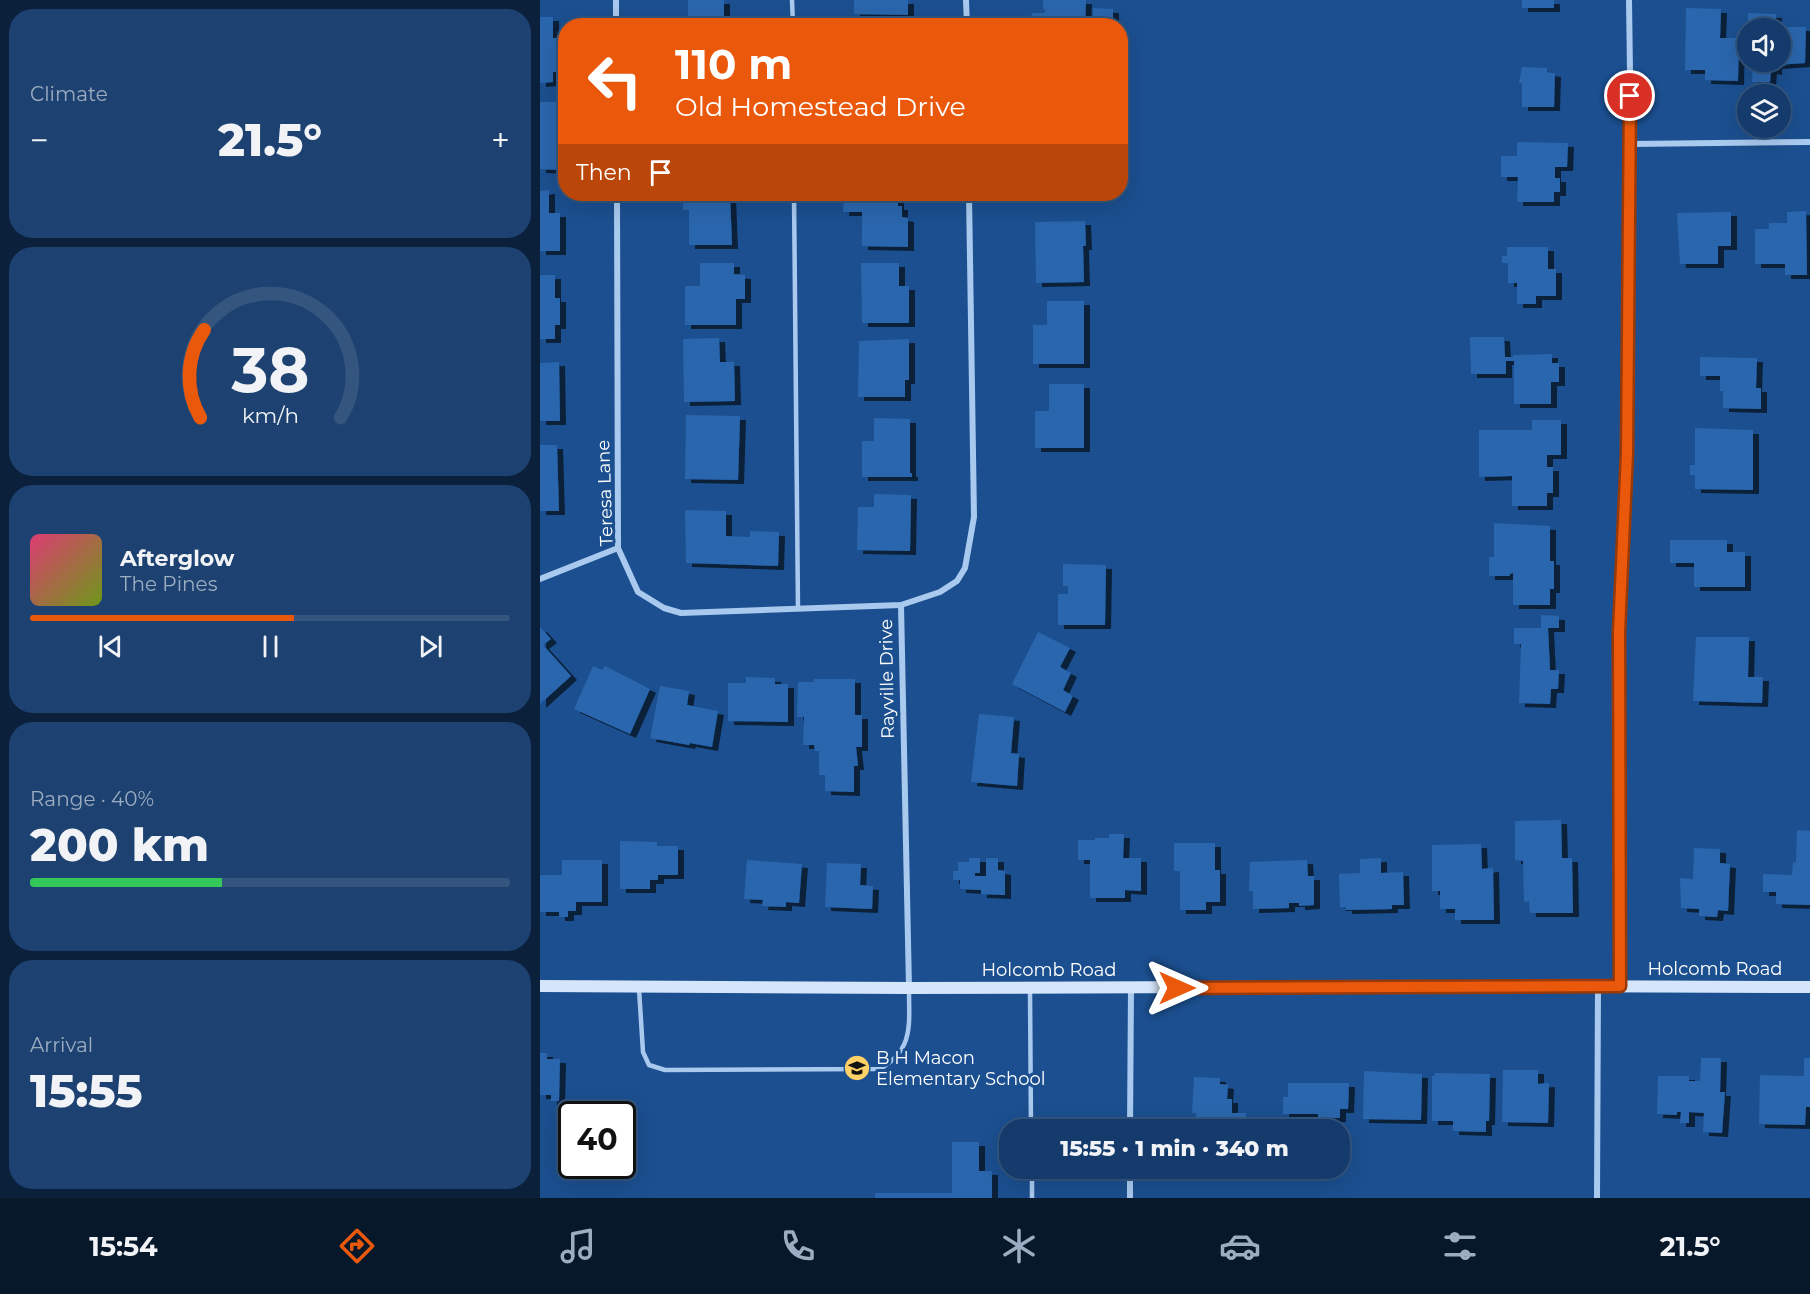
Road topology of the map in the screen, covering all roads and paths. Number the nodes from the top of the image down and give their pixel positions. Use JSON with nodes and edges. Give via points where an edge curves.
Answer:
{"nodes":[{"id":1,"x":616,"y":0,"type":"edge"},
{"id":2,"x":792,"y":0,"type":"edge"},
{"id":3,"x":966,"y":0,"type":"edge"},
{"id":4,"x":1629,"y":0,"type":"edge"},
{"id":5,"x":616,"y":18,"type":"edge"},
{"id":6,"x":793,"y":18,"type":"edge"},
{"id":7,"x":967,"y":18,"type":"edge"},
{"id":8,"x":1810,"y":142,"type":"edge"},
{"id":9,"x":1631,"y":144,"type":"junction"},
{"id":10,"x":617,"y":201,"type":"edge"},
{"id":11,"x":794,"y":201,"type":"edge"},
{"id":12,"x":969,"y":201,"type":"edge"},
{"id":13,"x":618,"y":548,"type":"junction"},
{"id":14,"x":540,"y":579,"type":"edge"},
{"id":15,"x":901,"y":605,"type":"junction"},
{"id":16,"x":798,"y":609,"type":"junction"},
{"id":17,"x":540,"y":986,"type":"edge"},
{"id":18,"x":639,"y":986,"type":"junction"},
{"id":19,"x":1598,"y":986,"type":"junction"},
{"id":20,"x":1620,"y":986,"type":"junction"},
{"id":21,"x":1030,"y":987,"type":"junction"},
{"id":22,"x":1810,"y":987,"type":"edge"},
{"id":23,"x":909,"y":988,"type":"junction"},
{"id":24,"x":1131,"y":988,"type":"junction"},
{"id":25,"x":1031,"y":1119,"type":"edge"},
{"id":26,"x":1130,"y":1119,"type":"edge"},
{"id":27,"x":1032,"y":1179,"type":"edge"},
{"id":28,"x":1130,"y":1179,"type":"edge"},
{"id":29,"x":1032,"y":1198,"type":"edge"},
{"id":30,"x":1130,"y":1198,"type":"edge"},
{"id":31,"x":1597,"y":1198,"type":"edge"}],
"edges":[{"from":1,"to":5,"type":"street"},
{"from":2,"to":6,"type":"lane"},
{"from":3,"to":7,"type":"street"},
{"from":4,"to":9,"type":"street"},
{"from":8,"to":9,"type":"street"},
{"from":9,"to":20,"type":"street","via":[[1627,453],[1619,632]]},
{"from":10,"to":13,"type":"street","name":"Teresa Lane"},
{"from":11,"to":16,"type":"lane"},
{"from":12,"to":15,"type":"street","name":"Rayville Drive","via":[[974,517],[965,568],[957,581]]},
{"from":13,"to":14,"type":"street"},
{"from":13,"to":16,"type":"street","name":"Teresa Lane","via":[[638,591],[664,608],[681,613]]},
{"from":15,"to":16,"type":"street","name":"Teresa Lane"},
{"from":15,"to":23,"type":"street","name":"Rayville Drive"},
{"from":17,"to":18,"type":"street","name":"Holcomb Road"},
{"from":18,"to":23,"type":"street","name":"Holcomb Road"},
{"from":18,"to":23,"type":"lane","via":[[643,1052],[649,1065],[665,1070],[880,1069],[900,1053],[907,1041]]},
{"from":19,"to":20,"type":"street","name":"Holcomb Road"},
{"from":19,"to":24,"type":"street","name":"Holcomb Road"},
{"from":19,"to":31,"type":"street"},
{"from":20,"to":22,"type":"street","name":"Holcomb Road"},
{"from":21,"to":23,"type":"street","name":"Holcomb Road"},
{"from":21,"to":24,"type":"street","name":"Holcomb Road"},
{"from":21,"to":25,"type":"lane"},
{"from":24,"to":26,"type":"street"},
{"from":27,"to":29,"type":"lane"},
{"from":28,"to":30,"type":"street"}]}
